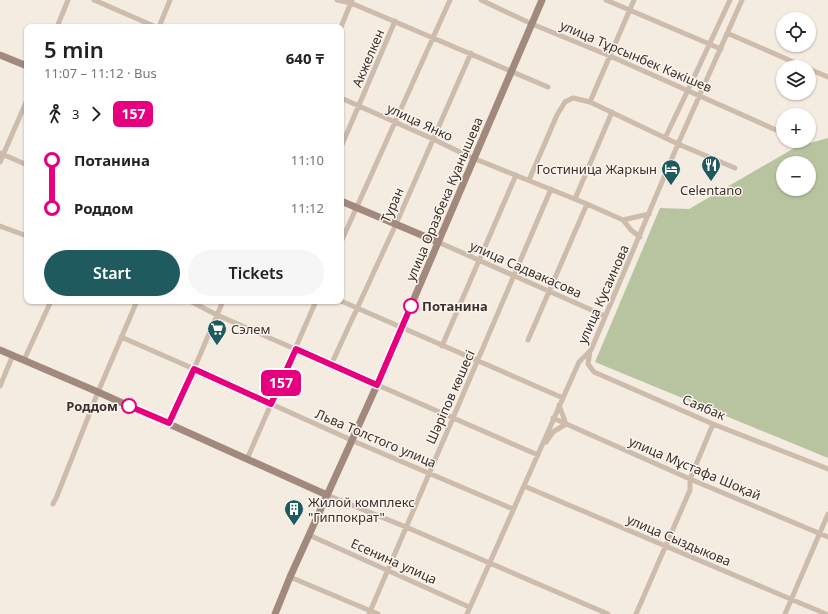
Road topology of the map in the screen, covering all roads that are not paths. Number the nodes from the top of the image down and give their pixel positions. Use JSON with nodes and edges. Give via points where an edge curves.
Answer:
{"nodes":[{"id":1,"x":68,"y":0,"type":"edge"},
{"id":2,"x":94,"y":0,"type":"edge"},
{"id":3,"x":170,"y":0,"type":"edge"},
{"id":4,"x":337,"y":0,"type":"edge"},
{"id":5,"x":450,"y":0,"type":"edge"},
{"id":6,"x":481,"y":0,"type":"edge"},
{"id":7,"x":542,"y":0,"type":"edge"},
{"id":8,"x":606,"y":0,"type":"edge"},
{"id":9,"x":634,"y":0,"type":"edge"},
{"id":10,"x":729,"y":0,"type":"edge"},
{"id":11,"x":352,"y":1,"type":"edge"},
{"id":12,"x":741,"y":2,"type":"edge"},
{"id":13,"x":630,"y":10,"type":"junction"},
{"id":14,"x":395,"y":21,"type":"junction"},
{"id":15,"x":58,"y":24,"type":"edge"},
{"id":16,"x":150,"y":24,"type":"edge"},
{"id":17,"x":158,"y":24,"type":"edge"},
{"id":18,"x":342,"y":24,"type":"edge"},
{"id":19,"x":532,"y":24,"type":"junction"},
{"id":20,"x":727,"y":33,"type":"junction"},
{"id":21,"x":434,"y":37,"type":"junction"},
{"id":22,"x":709,"y":44,"type":"junction"},
{"id":23,"x":721,"y":49,"type":"junction"},
{"id":24,"x":471,"y":53,"type":"junction"},
{"id":25,"x":0,"y":55,"type":"edge"},
{"id":26,"x":610,"y":56,"type":"junction"},
{"id":27,"x":789,"y":60,"type":"edge"},
{"id":28,"x":24,"y":65,"type":"edge"},
{"id":29,"x":511,"y":71,"type":"junction"},
{"id":30,"x":816,"y":72,"type":"edge"},
{"id":31,"x":828,"y":77,"type":"edge"},
{"id":32,"x":548,"y":87,"type":"dead end"},
{"id":33,"x":688,"y":90,"type":"junction"},
{"id":34,"x":700,"y":96,"type":"junction"},
{"id":35,"x":344,"y":99,"type":"edge"},
{"id":36,"x":590,"y":102,"type":"junction"},
{"id":37,"x":24,"y":106,"type":"edge"},
{"id":38,"x":359,"y":106,"type":"junction"},
{"id":39,"x":612,"y":112,"type":"junction"},
{"id":40,"x":395,"y":122,"type":"junction"},
{"id":41,"x":776,"y":130,"type":"edge"},
{"id":42,"x":665,"y":138,"type":"junction"},
{"id":43,"x":433,"y":139,"type":"junction"},
{"id":44,"x":344,"y":140,"type":"edge"},
{"id":45,"x":678,"y":144,"type":"junction"},
{"id":46,"x":2,"y":154,"type":"edge"},
{"id":47,"x":474,"y":158,"type":"junction"},
{"id":48,"x":0,"y":162,"type":"edge"},
{"id":49,"x":24,"y":164,"type":"edge"},
{"id":50,"x":735,"y":168,"type":"dead end"},
{"id":51,"x":516,"y":175,"type":"junction"},
{"id":52,"x":529,"y":180,"type":"junction"},
{"id":53,"x":551,"y":189,"type":"junction"},
{"id":54,"x":575,"y":199,"type":"junction"},
{"id":55,"x":344,"y":202,"type":"edge"},
{"id":56,"x":587,"y":204,"type":"junction"},
{"id":57,"x":356,"y":207,"type":"junction"},
{"id":58,"x":649,"y":214,"type":"junction"},
{"id":59,"x":623,"y":220,"type":"junction"},
{"id":60,"x":396,"y":224,"type":"junction"},
{"id":61,"x":0,"y":226,"type":"edge"},
{"id":62,"x":24,"y":235,"type":"edge"},
{"id":63,"x":344,"y":235,"type":"edge"},
{"id":64,"x":640,"y":237,"type":"junction"},
{"id":65,"x":438,"y":242,"type":"junction"},
{"id":66,"x":479,"y":260,"type":"junction"},
{"id":67,"x":514,"y":275,"type":"junction"},
{"id":68,"x":550,"y":291,"type":"junction"},
{"id":69,"x":344,"y":302,"type":"edge"},
{"id":70,"x":49,"y":304,"type":"edge"},
{"id":71,"x":136,"y":304,"type":"edge"},
{"id":72,"x":196,"y":304,"type":"edge"},
{"id":73,"x":222,"y":304,"type":"edge"},
{"id":74,"x":315,"y":304,"type":"edge"},
{"id":75,"x":357,"y":308,"type":"junction"},
{"id":76,"x":217,"y":315,"type":"junction"},
{"id":77,"x":606,"y":316,"type":"junction"},
{"id":78,"x":402,"y":328,"type":"junction"},
{"id":79,"x":121,"y":337,"type":"junction"},
{"id":80,"x":528,"y":340,"type":"dead end"},
{"id":81,"x":442,"y":346,"type":"junction"},
{"id":82,"x":296,"y":349,"type":"junction"},
{"id":83,"x":0,"y":350,"type":"edge"},
{"id":84,"x":590,"y":350,"type":"junction"},
{"id":85,"x":13,"y":355,"type":"junction"},
{"id":86,"x":24,"y":360,"type":"junction"},
{"id":87,"x":478,"y":361,"type":"junction"},
{"id":88,"x":331,"y":365,"type":"junction"},
{"id":89,"x":194,"y":369,"type":"junction"},
{"id":90,"x":377,"y":385,"type":"junction"},
{"id":91,"x":0,"y":386,"type":"edge"},
{"id":92,"x":98,"y":392,"type":"junction"},
{"id":93,"x":562,"y":398,"type":"junction"},
{"id":94,"x":271,"y":404,"type":"junction"},
{"id":95,"x":559,"y":405,"type":"junction"},
{"id":96,"x":453,"y":418,"type":"junction"},
{"id":97,"x":553,"y":418,"type":"junction"},
{"id":98,"x":169,"y":423,"type":"junction"},
{"id":99,"x":566,"y":424,"type":"junction"},
{"id":100,"x":713,"y":424,"type":"junction"},
{"id":101,"x":352,"y":441,"type":"junction"},
{"id":102,"x":541,"y":447,"type":"junction"},
{"id":103,"x":538,"y":455,"type":"junction"},
{"id":104,"x":247,"y":459,"type":"junction"},
{"id":105,"x":828,"y":469,"type":"edge"},
{"id":106,"x":428,"y":473,"type":"junction"},
{"id":107,"x":690,"y":479,"type":"junction"},
{"id":108,"x":524,"y":486,"type":"junction"},
{"id":109,"x":327,"y":495,"type":"junction"},
{"id":110,"x":52,"y":504,"type":"dead end"},
{"id":111,"x":513,"y":509,"type":"junction"},
{"id":112,"x":828,"y":514,"type":"edge"},
{"id":113,"x":406,"y":527,"type":"junction"},
{"id":114,"x":819,"y":533,"type":"junction"},
{"id":115,"x":309,"y":535,"type":"junction"},
{"id":116,"x":828,"y":536,"type":"edge"},
{"id":117,"x":666,"y":547,"type":"junction"},
{"id":118,"x":490,"y":563,"type":"junction"},
{"id":119,"x":387,"y":571,"type":"junction"},
{"id":120,"x":290,"y":577,"type":"junction"},
{"id":121,"x":792,"y":599,"type":"junction"},
{"id":122,"x":469,"y":607,"type":"junction"},
{"id":123,"x":370,"y":612,"type":"edge"},
{"id":124,"x":275,"y":614,"type":"edge"},
{"id":125,"x":378,"y":614,"type":"edge"},
{"id":126,"x":467,"y":614,"type":"edge"},
{"id":127,"x":608,"y":614,"type":"edge"},
{"id":128,"x":636,"y":614,"type":"edge"},
{"id":129,"x":785,"y":614,"type":"edge"},
{"id":130,"x":826,"y":614,"type":"edge"}],
"edges":[{"from":1,"to":15,"type":"street"},
{"from":2,"to":16,"type":"street"},
{"from":3,"to":17,"type":"street"},
{"from":4,"to":11,"type":"street"},
{"from":5,"to":21,"type":"street"},
{"from":6,"to":19,"type":"street","name":"улица Тұрсынбек Кәкішев"},
{"from":7,"to":19,"type":"street","name":"улица Оразбека Куанышева"},
{"from":8,"to":13,"type":"street"},
{"from":9,"to":13,"type":"street"},
{"from":10,"to":12,"type":"street"},
{"from":10,"to":22,"type":"street"},
{"from":11,"to":14,"type":"street"},
{"from":11,"to":18,"type":"street"},
{"from":12,"to":20,"type":"street","name":"улица Кусаинова"},
{"from":13,"to":22,"type":"street"},
{"from":13,"to":26,"type":"street"},
{"from":14,"to":21,"type":"street"},
{"from":14,"to":38,"type":"street","name":"Акжелкен"},
{"from":19,"to":26,"type":"street","name":"улица Тұрсынбек Кәкішев"},
{"from":19,"to":29,"type":"street","name":"улица Оразбека Куанышева"},
{"from":20,"to":23,"type":"street","name":"улица Кусаинова"},
{"from":20,"to":27,"type":"street"},
{"from":21,"to":24,"type":"street"},
{"from":21,"to":40,"type":"street"},
{"from":22,"to":23,"type":"street"},
{"from":22,"to":33,"type":"street"},
{"from":23,"to":34,"type":"street","name":"улица Кусаинова"},
{"from":24,"to":29,"type":"street"},
{"from":24,"to":43,"type":"street","name":"Туран"},
{"from":25,"to":28,"type":"street"},
{"from":26,"to":33,"type":"street","name":"улица Тұрсынбек Кәкішев"},
{"from":26,"to":36,"type":"street"},
{"from":29,"to":32,"type":"street"},
{"from":29,"to":47,"type":"street","name":"улица Оразбека Куанышева"},
{"from":30,"to":31,"type":"street"},
{"from":33,"to":34,"type":"street","name":"улица Тұрсынбек Кәкішев"},
{"from":33,"to":42,"type":"street"},
{"from":34,"to":41,"type":"street","name":"улица Тұрсынбек Кәкішев"},
{"from":34,"to":45,"type":"street","name":"улица Кусаинова"},
{"from":35,"to":38,"type":"street","name":"улица Янко"},
{"from":36,"to":39,"type":"street"},
{"from":36,"to":52,"type":"street","via":[[574,98],[565,102]]},
{"from":37,"to":46,"type":"street"},
{"from":38,"to":40,"type":"street","name":"улица Янко"},
{"from":38,"to":44,"type":"street","name":"Акжелкен"},
{"from":39,"to":42,"type":"street"},
{"from":39,"to":54,"type":"street"},
{"from":40,"to":43,"type":"street","name":"улица Янко"},
{"from":40,"to":57,"type":"street"},
{"from":42,"to":45,"type":"street"},
{"from":43,"to":47,"type":"street","name":"улица Янко"},
{"from":43,"to":60,"type":"street","name":"Туран"},
{"from":45,"to":50,"type":"street"},
{"from":45,"to":58,"type":"street","name":"улица Кусаинова"},
{"from":46,"to":48,"type":"street"},
{"from":46,"to":49,"type":"street"},
{"from":47,"to":51,"type":"street","name":"улица Янко"},
{"from":47,"to":65,"type":"street","name":"улица Оразбека Куанышева"},
{"from":51,"to":52,"type":"street","name":"улица Янко"},
{"from":51,"to":66,"type":"street"},
{"from":52,"to":53,"type":"street","name":"улица Янко"},
{"from":53,"to":54,"type":"street","name":"улица Янко"},
{"from":53,"to":67,"type":"street","name":"Шәріпов көшесі"},
{"from":54,"to":56,"type":"street","name":"улица Янко"},
{"from":55,"to":57,"type":"street"},
{"from":56,"to":59,"type":"street","name":"улица Янко"},
{"from":56,"to":68,"type":"street"},
{"from":57,"to":60,"type":"street"},
{"from":57,"to":63,"type":"street"},
{"from":58,"to":59,"type":"street"},
{"from":58,"to":64,"type":"street","name":"улица Кусаинова"},
{"from":59,"to":64,"type":"street","name":"улица Янко"},
{"from":60,"to":65,"type":"street"},
{"from":60,"to":75,"type":"street","name":"Туран"},
{"from":61,"to":62,"type":"street"},
{"from":64,"to":77,"type":"street","name":"улица Кусаинова"},
{"from":65,"to":66,"type":"street","name":"улица Садвакасова"},
{"from":65,"to":78,"type":"street","name":"улица Оразбека Куанышева"},
{"from":66,"to":67,"type":"street","name":"улица Садвакасова"},
{"from":66,"to":81,"type":"street"},
{"from":67,"to":68,"type":"street","name":"улица Садвакасова"},
{"from":67,"to":87,"type":"street","name":"Шәріпов көшесі"},
{"from":68,"to":77,"type":"street","name":"улица Садвакасова"},
{"from":68,"to":80,"type":"street"},
{"from":69,"to":75,"type":"street"},
{"from":70,"to":86,"type":"street"},
{"from":71,"to":79,"type":"street"},
{"from":72,"to":76,"type":"street"},
{"from":73,"to":76,"type":"street"},
{"from":74,"to":82,"type":"street"},
{"from":75,"to":78,"type":"street"},
{"from":75,"to":88,"type":"street","name":"Туран"},
{"from":76,"to":82,"type":"street"},
{"from":76,"to":89,"type":"street"},
{"from":77,"to":84,"type":"street","name":"улица Кусаинова"},
{"from":78,"to":81,"type":"street"},
{"from":78,"to":90,"type":"street","name":"улица Оразбека Куанышева"},
{"from":79,"to":89,"type":"street","name":"Льва Толстого улица"},
{"from":79,"to":92,"type":"street"},
{"from":81,"to":87,"type":"street"},
{"from":82,"to":88,"type":"street"},
{"from":82,"to":94,"type":"street"},
{"from":83,"to":85,"type":"street"},
{"from":84,"to":93,"type":"street","name":"улица Кусаинова","via":[[579,362]]},
{"from":84,"to":100,"type":"street","name":"Саябак","via":[[588,364],[594,372]]},
{"from":85,"to":86,"type":"street"},
{"from":85,"to":91,"type":"street"},
{"from":86,"to":92,"type":"street"},
{"from":87,"to":93,"type":"street"},
{"from":87,"to":96,"type":"street","name":"Шәріпов көшесі"},
{"from":88,"to":90,"type":"street"},
{"from":89,"to":94,"type":"street","name":"Льва Толстого улица"},
{"from":89,"to":98,"type":"street"},
{"from":90,"to":96,"type":"street"},
{"from":90,"to":101,"type":"street","name":"улица Оразбека Куанышева"},
{"from":92,"to":98,"type":"street"},
{"from":92,"to":110,"type":"street"},
{"from":93,"to":95,"type":"street","name":"улица Кусаинова"},
{"from":94,"to":101,"type":"street","name":"Льва Толстого улица"},
{"from":94,"to":104,"type":"street"},
{"from":95,"to":97,"type":"street","name":"улица Кусаинова"},
{"from":95,"to":99,"type":"street"},
{"from":96,"to":103,"type":"street"},
{"from":96,"to":106,"type":"street","name":"Шәріпов көшесі"},
{"from":97,"to":99,"type":"street","name":"улица Мұстафа Шоқай"},
{"from":97,"to":102,"type":"street","name":"улица Кусаинова"},
{"from":98,"to":104,"type":"street"},
{"from":99,"to":102,"type":"street","via":[[553,432]]},
{"from":99,"to":107,"type":"street","name":"улица Мұстафа Шоқай"},
{"from":100,"to":105,"type":"street","name":"Саябак"},
{"from":100,"to":107,"type":"street"},
{"from":101,"to":106,"type":"street","name":"Льва Толстого улица"},
{"from":101,"to":109,"type":"street","name":"улица Оразбека Куанышева"},
{"from":102,"to":103,"type":"street","name":"улица Кусаинова"},
{"from":103,"to":108,"type":"street","name":"улица Кусаинова"},
{"from":104,"to":109,"type":"street"},
{"from":106,"to":111,"type":"street","name":"Льва Толстого улица"},
{"from":106,"to":113,"type":"street","name":"Шәріпов көшесі"},
{"from":107,"to":114,"type":"street","name":"улица Мұстафа Шоқай"},
{"from":107,"to":117,"type":"street","via":[[690,490]]},
{"from":108,"to":111,"type":"street","name":"улица Кусаинова"},
{"from":108,"to":117,"type":"street","name":"улица Сыздыкова"},
{"from":109,"to":113,"type":"street"},
{"from":109,"to":115,"type":"street","name":"улица Оразбека Куанышева"},
{"from":111,"to":118,"type":"street","name":"улица Кусаинова"},
{"from":112,"to":114,"type":"street"},
{"from":113,"to":118,"type":"street"},
{"from":113,"to":119,"type":"street","name":"Шәріпов көшесі"},
{"from":114,"to":116,"type":"street","name":"улица Мұстафа Шоқай"},
{"from":114,"to":121,"type":"street"},
{"from":115,"to":119,"type":"street","name":"Есенина улица"},
{"from":115,"to":120,"type":"street","name":"улица Оразбека Куанышева"},
{"from":117,"to":121,"type":"street","name":"улица Сыздыкова"},
{"from":117,"to":128,"type":"street"},
{"from":118,"to":122,"type":"street","name":"улица Кусаинова"},
{"from":118,"to":127,"type":"street"},
{"from":119,"to":122,"type":"street","name":"Есенина улица"},
{"from":119,"to":123,"type":"street","name":"Шәріпов көшесі"},
{"from":120,"to":123,"type":"street"},
{"from":120,"to":124,"type":"street","name":"улица Оразбека Куанышева"},
{"from":121,"to":129,"type":"street"},
{"from":121,"to":130,"type":"street","name":"улица Сыздыкова"},
{"from":122,"to":126,"type":"street","name":"улица Кусаинова"},
{"from":123,"to":125,"type":"street"}]}
